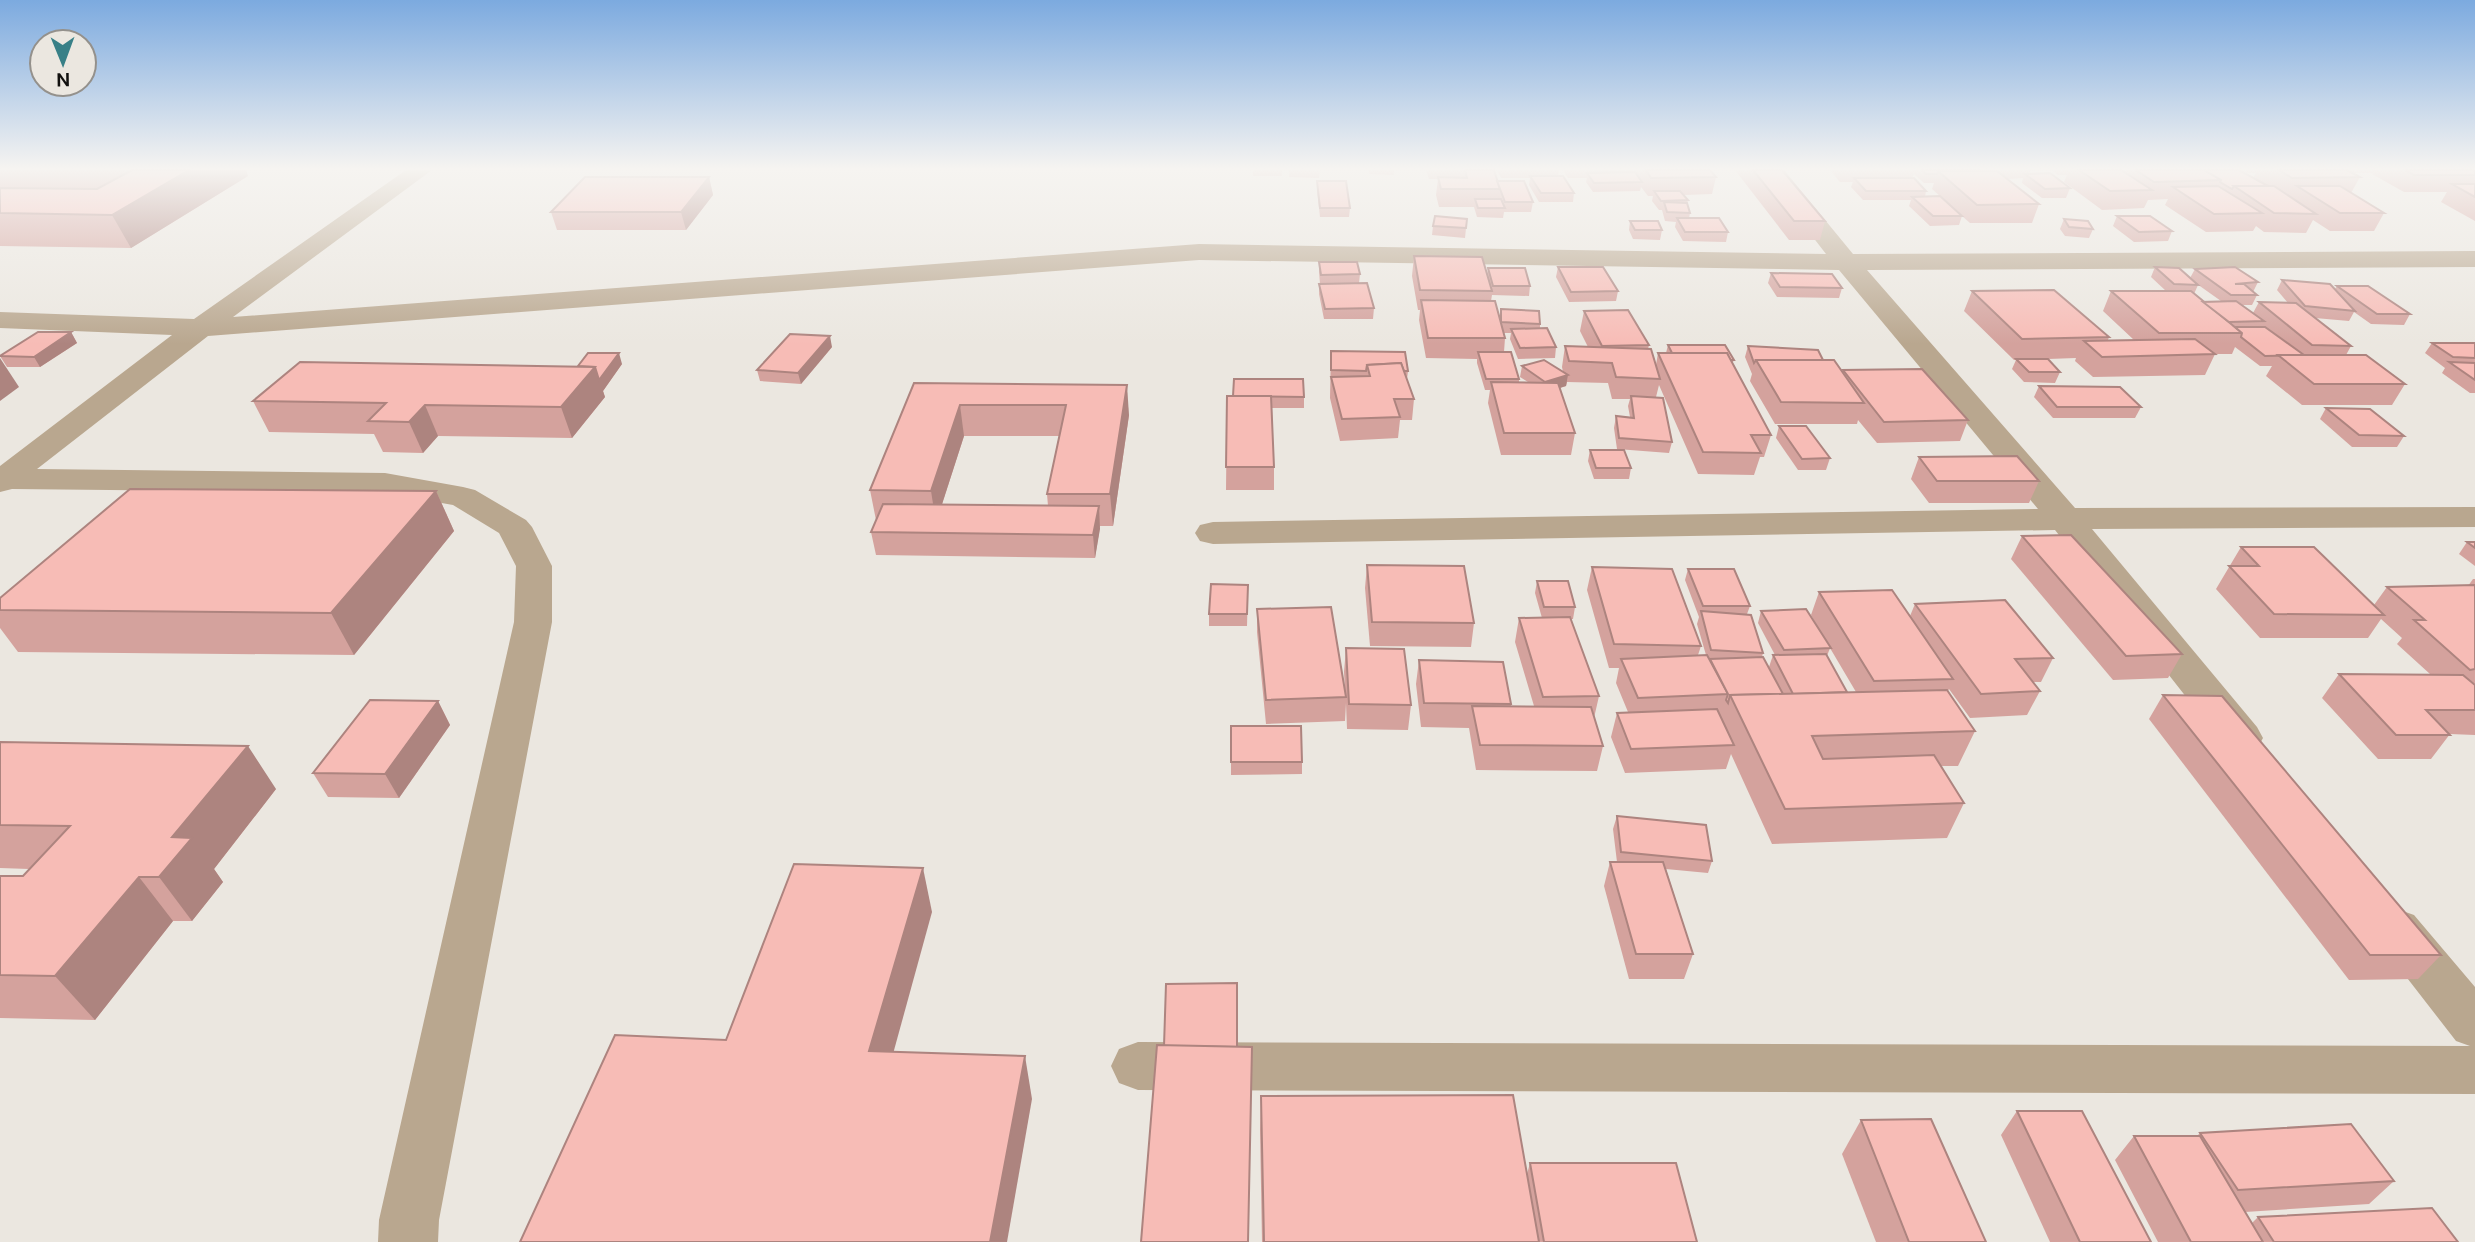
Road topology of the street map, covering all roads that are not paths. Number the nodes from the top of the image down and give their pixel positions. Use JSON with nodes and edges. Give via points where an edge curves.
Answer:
{"nodes":[{"id":1,"x":340,"y":228,"type":"edge"},
{"id":2,"x":1819,"y":228,"type":"edge"},
{"id":3,"x":2475,"y":259,"type":"edge"},
{"id":4,"x":1846,"y":262,"type":"junction"},
{"id":5,"x":0,"y":320,"type":"edge"},
{"id":6,"x":200,"y":328,"type":"junction"},
{"id":7,"x":1,"y":480,"type":"edge"},
{"id":8,"x":2475,"y":517,"type":"edge"},
{"id":9,"x":2066,"y":519,"type":"junction"},
{"id":10,"x":1213,"y":533,"type":"dead end"},
{"id":11,"x":2266,"y":766,"type":"edge"},
{"id":12,"x":2379,"y":906,"type":"edge"},
{"id":13,"x":2475,"y":1025,"type":"edge"},
{"id":14,"x":1138,"y":1066,"type":"dead end"},
{"id":15,"x":2475,"y":1070,"type":"edge"},
{"id":16,"x":408,"y":1242,"type":"edge"}],
"edges":[{"from":1,"to":6,"type":"street"},
{"from":2,"to":4,"type":"street"},
{"from":3,"to":4,"type":"street"},
{"from":4,"to":6,"type":"street","via":[[1241,252],[1096,258]]},
{"from":4,"to":9,"type":"street"},
{"from":5,"to":6,"type":"street"},
{"from":6,"to":7,"type":"street"},
{"from":7,"to":16,"type":"street","via":[[385,482],[463,497],[514,527],[534,566],[533,622]]},
{"from":8,"to":9,"type":"street"},
{"from":9,"to":10,"type":"street"},
{"from":9,"to":11,"type":"street"},
{"from":12,"to":13,"type":"street"},
{"from":14,"to":15,"type":"street"}]}
